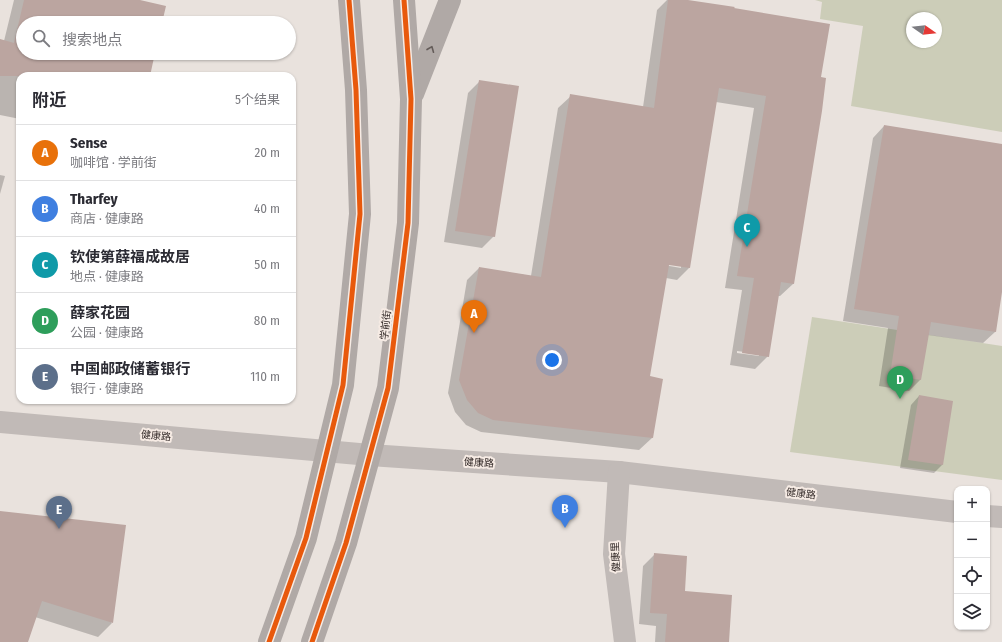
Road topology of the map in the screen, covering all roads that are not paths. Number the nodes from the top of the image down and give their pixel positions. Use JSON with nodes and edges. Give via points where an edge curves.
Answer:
{"nodes":[{"id":1,"x":349,"y":0,"type":"edge"},
{"id":2,"x":404,"y":0,"type":"edge"},
{"id":3,"x":450,"y":0,"type":"edge"},
{"id":4,"x":412,"y":99,"type":"junction"},
{"id":5,"x":0,"y":422,"type":"edge"},
{"id":6,"x":327,"y":451,"type":"junction"},
{"id":7,"x":370,"y":455,"type":"junction"},
{"id":8,"x":619,"y":472,"type":"junction"},
{"id":9,"x":954,"y":512,"type":"edge"},
{"id":10,"x":990,"y":516,"type":"edge"},
{"id":11,"x":1002,"y":517,"type":"edge"},
{"id":12,"x":270,"y":642,"type":"edge"},
{"id":13,"x":312,"y":642,"type":"edge"},
{"id":14,"x":625,"y":642,"type":"edge"}],
"edges":[{"from":1,"to":6,"type":"main road","via":[[356,90],[360,214],[343,385]]},
{"from":2,"to":4,"type":"main road","name":"学前街"},
{"from":4,"to":3,"type":"main road","one_way":true},
{"from":4,"to":7,"type":"main road","name":"学前街","via":[[407,230],[388,388]]},
{"from":5,"to":6,"type":"street","name":"健康路"},
{"from":6,"to":7,"type":"street","name":"健康路"},
{"from":6,"to":12,"type":"main road","via":[[306,538]]},
{"from":7,"to":8,"type":"street","name":"健康路"},
{"from":7,"to":13,"type":"main road","name":"学前街","via":[[346,543]]},
{"from":8,"to":9,"type":"street","name":"健康路"},
{"from":8,"to":14,"type":"street","name":"健康里","via":[[614,554]]},
{"from":10,"to":11,"type":"street"}]}
